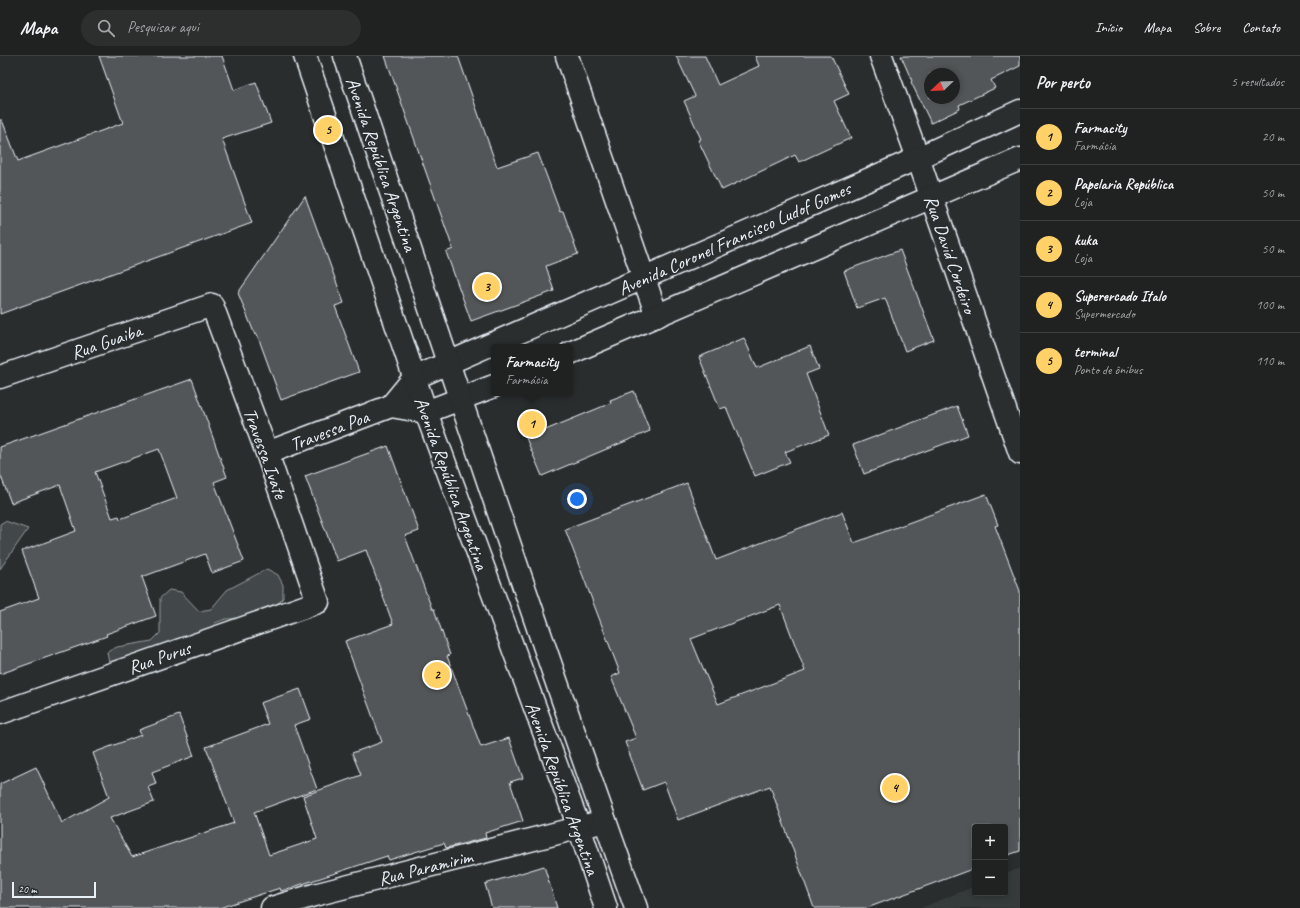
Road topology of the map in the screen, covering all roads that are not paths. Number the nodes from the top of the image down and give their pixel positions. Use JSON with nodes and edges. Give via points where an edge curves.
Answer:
{"nodes":[{"id":1,"x":305,"y":56,"type":"edge"},
{"id":2,"x":345,"y":56,"type":"edge"},
{"id":3,"x":567,"y":56,"type":"edge"},
{"id":4,"x":881,"y":56,"type":"edge"},
{"id":5,"x":1020,"y":111,"type":"edge"},
{"id":6,"x":918,"y":158,"type":"junction"},
{"id":7,"x":1020,"y":160,"type":"edge"},
{"id":8,"x":932,"y":197,"type":"junction"},
{"id":9,"x":644,"y":277,"type":"junction"},
{"id":10,"x":212,"y":305,"type":"joint"},
{"id":11,"x":657,"y":316,"type":"junction"},
{"id":12,"x":491,"y":344,"type":"edge"},
{"id":13,"x":491,"y":344,"type":"edge"},
{"id":14,"x":573,"y":352,"type":"edge"},
{"id":15,"x":448,"y":363,"type":"junction"},
{"id":16,"x":0,"y":378,"type":"edge"},
{"id":17,"x":414,"y":378,"type":"junction"},
{"id":18,"x":491,"y":387,"type":"edge"},
{"id":19,"x":461,"y":399,"type":"junction"},
{"id":20,"x":391,"y":406,"type":"junction"},
{"id":21,"x":426,"y":412,"type":"junction"},
{"id":22,"x":267,"y":453,"type":"junction"},
{"id":23,"x":1020,"y":453,"type":"edge"},
{"id":24,"x":318,"y":602,"type":"joint"},
{"id":25,"x":0,"y":713,"type":"edge"},
{"id":26,"x":605,"y":821,"type":"junction"},
{"id":27,"x":579,"y":827,"type":"junction"},
{"id":28,"x":316,"y":902,"type":"edge"},
{"id":29,"x":272,"y":908,"type":"edge"},
{"id":30,"x":606,"y":908,"type":"edge"},
{"id":31,"x":636,"y":908,"type":"edge"}],
"edges":[{"from":1,"to":17,"type":"street","name":"Avenida República Argentina"},
{"from":2,"to":15,"type":"street","name":"Avenida República Argentina"},
{"from":3,"to":9,"type":"street"},
{"from":4,"to":6,"type":"street","name":"Rua David Cordeiro"},
{"from":5,"to":6,"type":"street","name":"Avenida Coronel Francisco Ludof Gomes"},
{"from":6,"to":8,"type":"street","name":"Rua David Cordeiro"},
{"from":6,"to":9,"type":"street","name":"Avenida Coronel Francisco Ludof Gomes"},
{"from":7,"to":8,"type":"street","name":"Avenida Coronel Francisco Ludof Gomes"},
{"from":8,"to":11,"type":"street","name":"Avenida Coronel Francisco Ludof Gomes"},
{"from":8,"to":23,"type":"street","name":"Rua David Cordeiro"},
{"from":9,"to":11,"type":"street"},
{"from":9,"to":12,"type":"street","name":"Avenida Coronel Francisco Ludof Gomes"},
{"from":10,"to":16,"type":"street","name":"Rua Guaiba"},
{"from":10,"to":22,"type":"street","name":"Travessa Ivate"},
{"from":11,"to":14,"type":"street","name":"Avenida Coronel Francisco Ludof Gomes"},
{"from":13,"to":15,"type":"street","name":"Avenida Coronel Francisco Ludof Gomes"},
{"from":15,"to":17,"type":"street","name":"Avenida Coronel Francisco Ludof Gomes"},
{"from":15,"to":19,"type":"street","name":"Avenida República Argentina"},
{"from":17,"to":20,"type":"street","name":"Travessa Poa"},
{"from":17,"to":21,"type":"street","name":"Avenida República Argentina"},
{"from":18,"to":19,"type":"street"},
{"from":19,"to":21,"type":"street"},
{"from":19,"to":26,"type":"street","name":"Avenida República Argentina"},
{"from":20,"to":21,"type":"street","name":"Travessa Poa"},
{"from":20,"to":22,"type":"street","name":"Travessa Poa"},
{"from":21,"to":27,"type":"street","name":"Avenida República Argentina"},
{"from":22,"to":24,"type":"street","name":"Travessa Ivate"},
{"from":24,"to":25,"type":"street","name":"Rua Purus"},
{"from":26,"to":27,"type":"street","name":"Rua Paramirim"},
{"from":26,"to":31,"type":"street","name":"Avenida República Argentina"},
{"from":27,"to":28,"type":"street","name":"Rua Paramirim"},
{"from":27,"to":30,"type":"street","name":"Avenida República Argentina"},
{"from":28,"to":29,"type":"street","name":"Rua Paramirim"}]}
